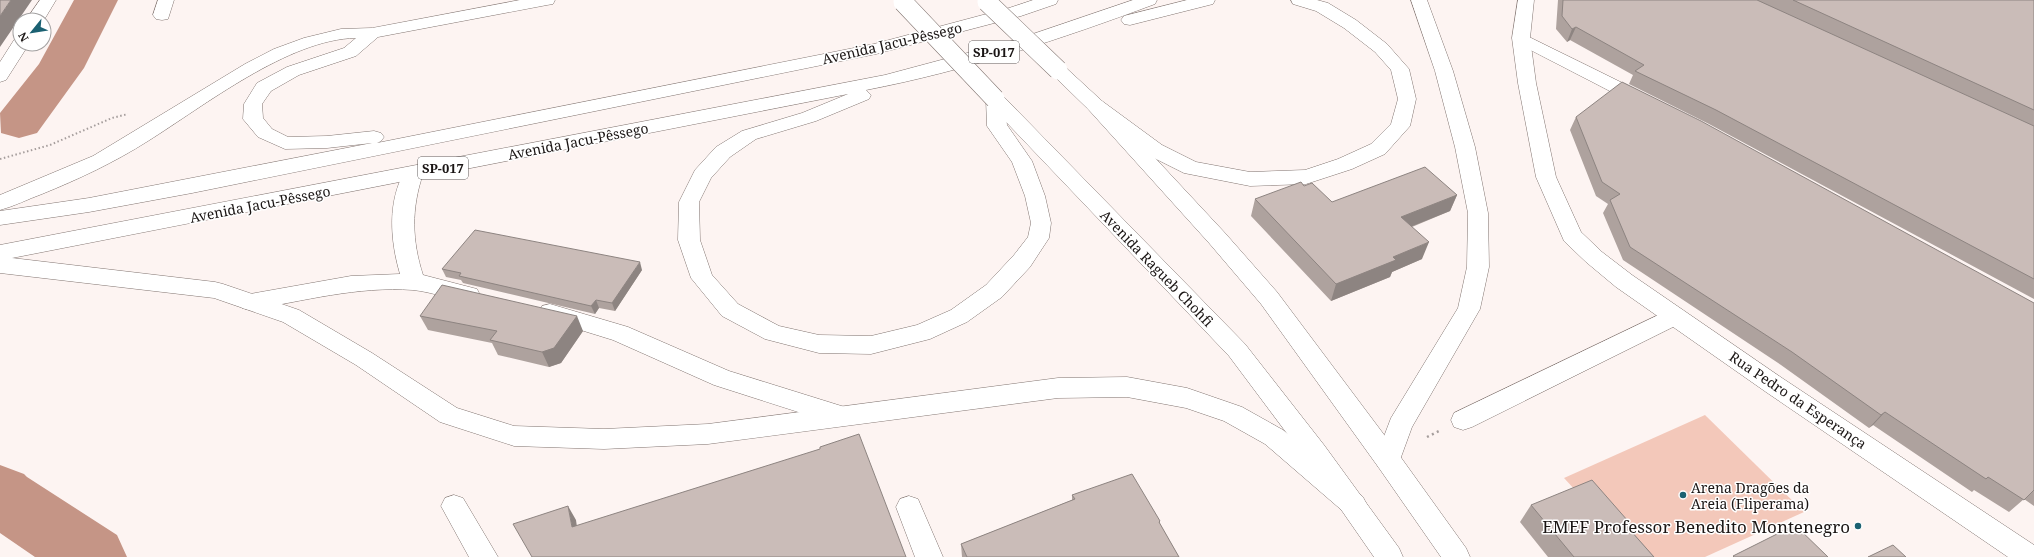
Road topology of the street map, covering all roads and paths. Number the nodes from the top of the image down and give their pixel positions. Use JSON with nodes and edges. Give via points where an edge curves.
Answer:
{"nodes":[{"id":1,"x":48,"y":0,"type":"edge"},
{"id":2,"x":547,"y":0,"type":"edge"},
{"id":3,"x":1050,"y":0,"type":"edge"},
{"id":4,"x":1149,"y":0,"type":"edge"},
{"id":5,"x":1207,"y":0,"type":"edge"},
{"id":6,"x":1299,"y":0,"type":"edge"},
{"id":7,"x":1419,"y":0,"type":"edge"},
{"id":8,"x":1526,"y":0,"type":"edge"},
{"id":9,"x":900,"y":1,"type":"edge"},
{"id":10,"x":986,"y":1,"type":"edge"},
{"id":11,"x":40,"y":12,"type":"edge"},
{"id":12,"x":1101,"y":18,"type":"junction"},
{"id":13,"x":372,"y":33,"type":"junction"},
{"id":14,"x":1521,"y":38,"type":"junction"},
{"id":15,"x":15,"y":52,"type":"edge"},
{"id":16,"x":0,"y":76,"type":"edge"},
{"id":17,"x":885,"y":81,"type":"junction"},
{"id":18,"x":995,"y":99,"type":"junction"},
{"id":19,"x":1095,"y":105,"type":"junction"},
{"id":20,"x":1659,"y":108,"type":"edge"},
{"id":21,"x":135,"y":112,"type":"dead end"},
{"id":22,"x":433,"y":138,"type":"junction"},
{"id":23,"x":0,"y":159,"type":"edge"},
{"id":24,"x":413,"y":174,"type":"junction"},
{"id":25,"x":0,"y":203,"type":"edge"},
{"id":26,"x":0,"y":218,"type":"edge"},
{"id":27,"x":0,"y":253,"type":"edge"},
{"id":28,"x":0,"y":265,"type":"edge"},
{"id":29,"x":414,"y":282,"type":"junction"},
{"id":30,"x":486,"y":298,"type":"edge"},
{"id":31,"x":250,"y":302,"type":"junction"},
{"id":32,"x":531,"y":308,"type":"edge"},
{"id":33,"x":1675,"y":316,"type":"junction"},
{"id":34,"x":842,"y":416,"type":"junction"},
{"id":35,"x":1463,"y":420,"type":"dead end"},
{"id":36,"x":1388,"y":460,"type":"junction"},
{"id":37,"x":1354,"y":505,"type":"junction"},
{"id":38,"x":454,"y":506,"type":"dead end"},
{"id":39,"x":909,"y":507,"type":"dead end"},
{"id":40,"x":484,"y":557,"type":"edge"},
{"id":41,"x":929,"y":557,"type":"edge"},
{"id":42,"x":1388,"y":557,"type":"edge"},
{"id":43,"x":1456,"y":557,"type":"edge"},
{"id":44,"x":2030,"y":557,"type":"edge"}],
"edges":[{"from":1,"to":11,"type":"main road"},
{"from":2,"to":13,"type":"main road"},
{"from":3,"to":22,"type":"main road","name":"Avenida Jacu-Pêssego","number":"SP-017","via":[[876,49]]},
{"from":4,"to":12,"type":"main road","name":"Avenida Jacu-Pêssego","number":"SP-017"},
{"from":5,"to":12,"type":"main road","via":[[1132,20]]},
{"from":6,"to":19,"type":"main road","via":[[1322,7],[1350,24],[1381,48],[1400,69],[1407,99],[1400,126],[1378,149],[1345,164],[1306,177],[1242,178],[1203,171],[1155,150]]},
{"from":7,"to":36,"type":"main road","via":[[1444,71],[1465,147],[1478,213],[1478,267],[1469,309],[1400,425]]},
{"from":8,"to":14,"type":"main road"},
{"from":9,"to":18,"type":"main road","name":"Avenida Ragueb Chohfi","bridge":true},
{"from":10,"to":19,"type":"main road","bridge":true},
{"from":12,"to":17,"type":"main road","name":"Avenida Jacu-Pêssego","number":"SP-017","via":[[1001,50]]},
{"from":13,"to":22,"type":"main road","via":[[350,52],[293,71],[264,87],[253,104],[253,119],[265,133],[285,143],[326,142],[402,134]]},
{"from":13,"to":25,"type":"main road","via":[[343,34],[314,40],[281,52],[113,153]]},
{"from":14,"to":20,"type":"main road"},
{"from":14,"to":33,"type":"main road","name":"Rua Pedro da Esperança","via":[[1527,83],[1546,176],[1572,236],[1594,257]]},
{"from":15,"to":16,"type":"main road"},
{"from":17,"to":18,"type":"main road","via":[[856,99],[749,136],[723,152],[702,175],[689,202],[688,240],[702,278],[730,310],[773,332],[819,344],[871,345],[922,333],[959,316],[994,291],[1022,262],[1038,238],[1041,223],[1035,196],[1022,161],[997,126]]},
{"from":17,"to":24,"type":"main road","name":"Avenida Jacu-Pêssego","number":"SP-017"},
{"from":18,"to":37,"type":"main road","name":"Avenida Ragueb Chohfi","via":[[1237,350]]},
{"from":19,"to":36,"type":"main road","via":[[1269,298]]},
{"from":21,"to":23,"type":"path","via":[[112,118],[50,145]]},
{"from":22,"to":26,"type":"main road","name":"Avenida Jacu-Pêssego","number":"SP-017","via":[[192,186]]},
{"from":24,"to":27,"type":"main road","name":"Avenida Jacu-Pêssego","number":"SP-017"},
{"from":24,"to":29,"type":"main road","via":[[405,200],[402,228],[405,258]]},
{"from":28,"to":31,"type":"main road","via":[[214,290]]},
{"from":29,"to":30,"type":"main road"},
{"from":29,"to":31,"type":"main road","via":[[380,282],[334,287]]},
{"from":31,"to":34,"type":"main road","via":[[291,316],[364,359],[449,415],[514,436],[604,439],[708,434]]},
{"from":32,"to":34,"type":"main road","via":[[620,332],[722,378]]},
{"from":33,"to":35,"type":"main road"},
{"from":33,"to":44,"type":"main road","name":"Rua Pedro da Esperança"},
{"from":34,"to":37,"type":"main road","via":[[1058,388],[1127,387],[1187,398],[1233,414],[1274,437]]},
{"from":36,"to":43,"type":"main road"},
{"from":37,"to":42,"type":"main road","name":"Avenida Ragueb Chohfi"},
{"from":38,"to":40,"type":"main road"},
{"from":39,"to":41,"type":"main road"}]}
